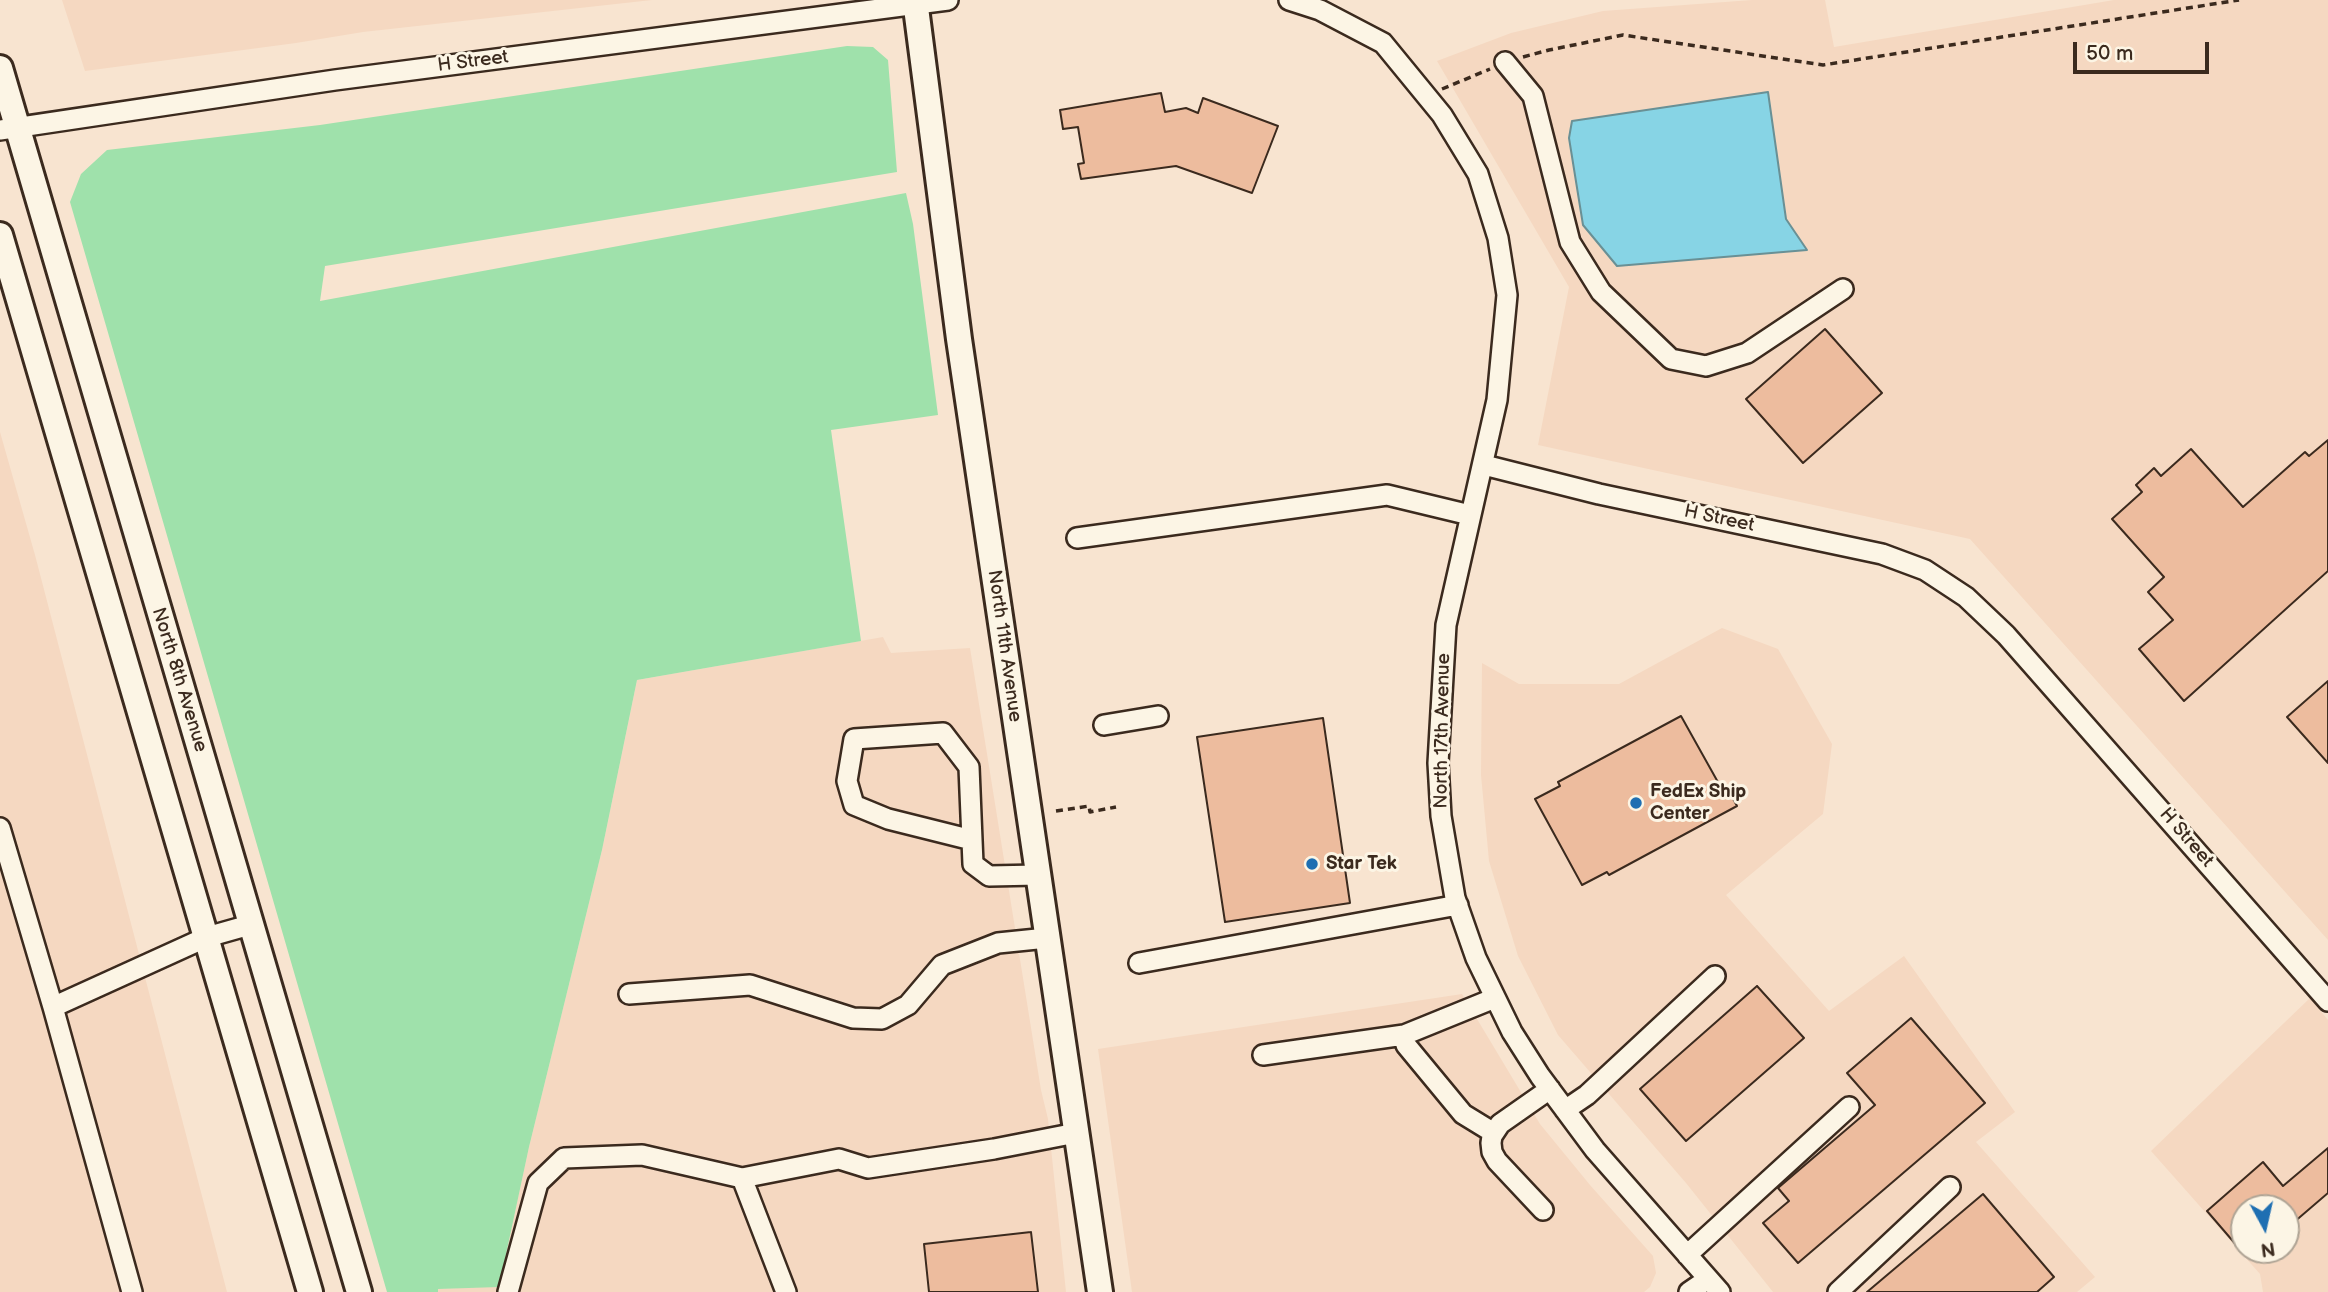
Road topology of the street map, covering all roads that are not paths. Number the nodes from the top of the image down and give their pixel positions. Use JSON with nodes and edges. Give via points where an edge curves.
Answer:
{"nodes":[{"id":1,"x":948,"y":0,"type":"edge"},
{"id":2,"x":1289,"y":0,"type":"edge"},
{"id":3,"x":916,"y":2,"type":"edge"},
{"id":4,"x":1505,"y":62,"type":"road end"},
{"id":5,"x":0,"y":68,"type":"edge"},
{"id":6,"x":8,"y":128,"type":"edge"},
{"id":7,"x":0,"y":235,"type":"edge"},
{"id":8,"x":1843,"y":289,"type":"dead end"},
{"id":9,"x":1484,"y":465,"type":"junction"},
{"id":10,"x":1471,"y":515,"type":"junction"},
{"id":11,"x":1077,"y":538,"type":"dead end"},
{"id":12,"x":1158,"y":716,"type":"dead end"},
{"id":13,"x":1104,"y":724,"type":"dead end"},
{"id":14,"x":0,"y":828,"type":"edge"},
{"id":15,"x":972,"y":840,"type":"junction"},
{"id":16,"x":1038,"y":875,"type":"junction"},
{"id":17,"x":1458,"y":905,"type":"junction"},
{"id":18,"x":253,"y":924,"type":"junction"},
{"id":19,"x":207,"y":937,"type":"junction"},
{"id":20,"x":1047,"y":938,"type":"junction"},
{"id":21,"x":1139,"y":963,"type":"dead end"},
{"id":22,"x":1715,"y":976,"type":"dead end"},
{"id":23,"x":629,"y":994,"type":"dead end"},
{"id":24,"x":1495,"y":998,"type":"junction"},
{"id":25,"x":2328,"y":1001,"type":"edge"},
{"id":26,"x":53,"y":1007,"type":"junction"},
{"id":27,"x":1404,"y":1035,"type":"junction"},
{"id":28,"x":1263,"y":1055,"type":"dead end"},
{"id":29,"x":1550,"y":1089,"type":"junction"},
{"id":30,"x":1849,"y":1107,"type":"dead end"},
{"id":31,"x":1565,"y":1110,"type":"junction"},
{"id":32,"x":1076,"y":1133,"type":"junction"},
{"id":33,"x":1494,"y":1133,"type":"junction"},
{"id":34,"x":742,"y":1178,"type":"junction"},
{"id":35,"x":1950,"y":1187,"type":"dead end"},
{"id":36,"x":1543,"y":1210,"type":"dead end"},
{"id":37,"x":1687,"y":1255,"type":"junction"},
{"id":38,"x":1714,"y":1286,"type":"edge"},
{"id":39,"x":132,"y":1292,"type":"edge"},
{"id":40,"x":310,"y":1292,"type":"edge"},
{"id":41,"x":359,"y":1292,"type":"edge"},
{"id":42,"x":508,"y":1292,"type":"edge"},
{"id":43,"x":786,"y":1292,"type":"edge"},
{"id":44,"x":1100,"y":1292,"type":"edge"},
{"id":45,"x":1689,"y":1292,"type":"edge"},
{"id":46,"x":1838,"y":1292,"type":"edge"}],
"edges":[{"from":1,"to":3,"type":"street","name":"H Street"},
{"from":2,"to":9,"type":"street","via":[[1320,10],[1383,43],[1442,115],[1478,174],[1498,238],[1507,295],[1497,400]]},
{"from":3,"to":6,"type":"street","name":"H Street","via":[[335,79]]},
{"from":3,"to":16,"type":"main road","name":"North 11th Avenue","via":[[959,339]]},
{"from":4,"to":8,"type":"street","via":[[1534,96],[1570,242],[1601,292],[1671,359],[1706,366],[1747,353]]},
{"from":5,"to":6,"type":"main road","name":"North 8th Avenue"},
{"from":6,"to":18,"type":"main road","name":"North 8th Avenue"},
{"from":7,"to":19,"type":"main road"},
{"from":9,"to":10,"type":"street","name":"North 17th Avenue"},
{"from":9,"to":25,"type":"street","name":"H Street","via":[[1882,554],[1925,570],[1966,597],[2014,643]]},
{"from":10,"to":11,"type":"street","via":[[1387,495]]},
{"from":10,"to":17,"type":"street","name":"North 17th Avenue","via":[[1446,625],[1438,763],[1446,853]]},
{"from":12,"to":13,"type":"street"},
{"from":14,"to":26,"type":"street"},
{"from":15,"to":15,"type":"street","via":[[888,819],[854,805],[847,781],[854,739],[943,733],[969,767]]},
{"from":15,"to":16,"type":"street","via":[[973,864],[989,876]]},
{"from":16,"to":20,"type":"main road","name":"North 11th Avenue"},
{"from":17,"to":21,"type":"street"},
{"from":17,"to":24,"type":"street","name":"North 17th Avenue"},
{"from":18,"to":19,"type":"street"},
{"from":18,"to":41,"type":"main road","name":"North 8th Avenue"},
{"from":19,"to":26,"type":"street"},
{"from":19,"to":40,"type":"main road"},
{"from":20,"to":23,"type":"street","via":[[998,943],[942,965],[908,1005],[882,1019],[853,1018],[750,985]]},
{"from":20,"to":32,"type":"main road","name":"North 11th Avenue"},
{"from":22,"to":31,"type":"street"},
{"from":24,"to":27,"type":"street"},
{"from":24,"to":29,"type":"street","name":"North 17th Avenue"},
{"from":26,"to":39,"type":"street"},
{"from":27,"to":28,"type":"street"},
{"from":27,"to":33,"type":"street","via":[[1406,1045],[1463,1114]]},
{"from":29,"to":31,"type":"street","name":"North 17th Avenue"},
{"from":29,"to":33,"type":"street"},
{"from":30,"to":37,"type":"street"},
{"from":31,"to":37,"type":"street","name":"North 17th Avenue"},
{"from":32,"to":34,"type":"street","via":[[869,1168],[839,1159]]},
{"from":32,"to":44,"type":"main road","name":"North 11th Avenue"},
{"from":33,"to":36,"type":"street","via":[[1492,1152],[1497,1161]]},
{"from":34,"to":42,"type":"street","via":[[642,1155],[564,1158],[538,1182]]},
{"from":34,"to":43,"type":"street"},
{"from":35,"to":46,"type":"street"},
{"from":37,"to":38,"type":"street","name":"North 17th Avenue"},
{"from":38,"to":45,"type":"street"}]}
